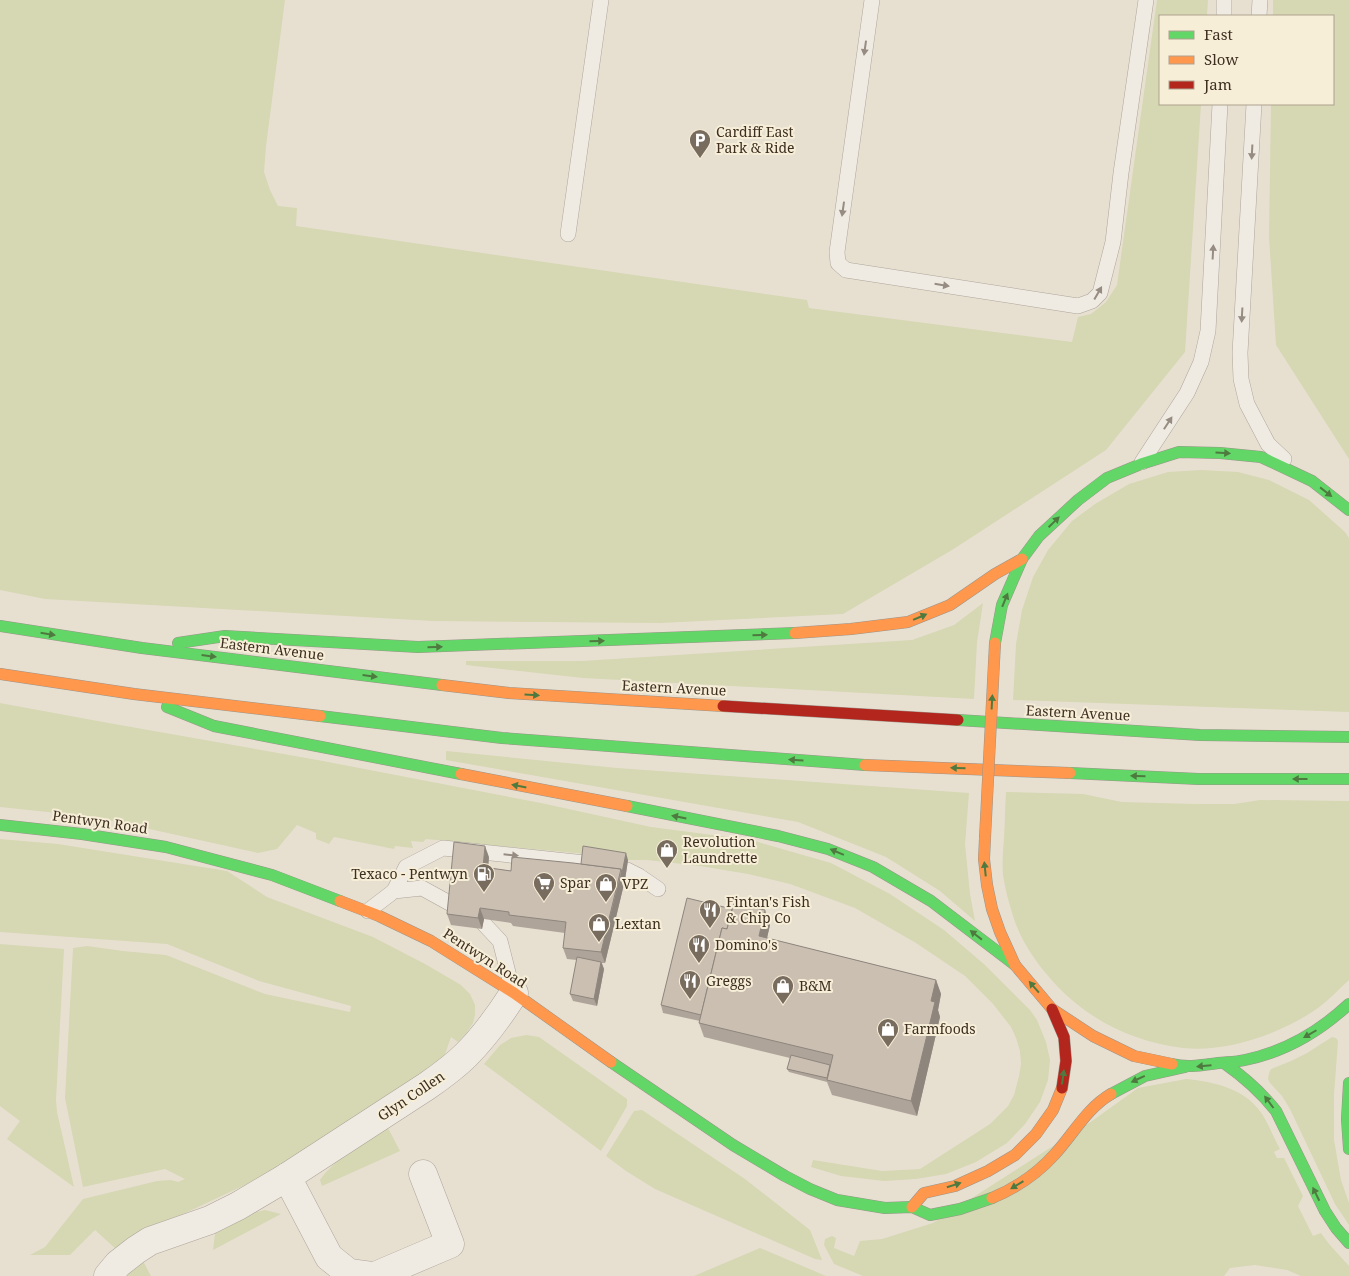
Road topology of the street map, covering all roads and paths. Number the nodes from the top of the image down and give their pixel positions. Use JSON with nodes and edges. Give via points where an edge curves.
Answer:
{"nodes":[{"id":1,"x":601,"y":0,"type":"edge"},
{"id":2,"x":872,"y":0,"type":"edge"},
{"id":3,"x":1146,"y":0,"type":"edge"},
{"id":4,"x":1224,"y":0,"type":"edge"},
{"id":5,"x":1260,"y":0,"type":"edge"},
{"id":6,"x":1224,"y":15,"type":"edge"},
{"id":7,"x":1259,"y":15,"type":"edge"},
{"id":8,"x":1220,"y":105,"type":"edge"},
{"id":9,"x":1254,"y":105,"type":"edge"},
{"id":10,"x":568,"y":234,"type":"dead end"},
{"id":11,"x":1141,"y":464,"type":"junction"},
{"id":12,"x":1303,"y":476,"type":"junction"},
{"id":13,"x":1349,"y":510,"type":"edge"},
{"id":14,"x":1022,"y":559,"type":"junction"},
{"id":15,"x":0,"y":626,"type":"edge"},
{"id":16,"x":142,"y":648,"type":"junction"},
{"id":17,"x":0,"y":674,"type":"edge"},
{"id":18,"x":134,"y":694,"type":"junction"},
{"id":19,"x":1349,"y":737,"type":"edge"},
{"id":20,"x":1349,"y":778,"type":"edge"},
{"id":21,"x":0,"y":825,"type":"edge"},
{"id":22,"x":585,"y":863,"type":"edge"},
{"id":23,"x":626,"y":870,"type":"edge"},
{"id":24,"x":658,"y":890,"type":"dead end"},
{"id":25,"x":394,"y":891,"type":"junction"},
{"id":26,"x":453,"y":905,"type":"edge"},
{"id":27,"x":368,"y":911,"type":"junction"},
{"id":28,"x":483,"y":923,"type":"edge"},
{"id":29,"x":1014,"y":965,"type":"junction"},
{"id":30,"x":514,"y":993,"type":"junction"},
{"id":31,"x":1349,"y":1004,"type":"edge"},
{"id":32,"x":1052,"y":1008,"type":"junction"},
{"id":33,"x":1224,"y":1063,"type":"junction"},
{"id":34,"x":1185,"y":1067,"type":"junction"},
{"id":35,"x":1349,"y":1083,"type":"edge"},
{"id":36,"x":1349,"y":1149,"type":"edge"},
{"id":37,"x":423,"y":1174,"type":"dead end"},
{"id":38,"x":287,"y":1177,"type":"junction"},
{"id":39,"x":912,"y":1206,"type":"junction"},
{"id":40,"x":1349,"y":1243,"type":"edge"},
{"id":41,"x":108,"y":1276,"type":"edge"},
{"id":42,"x":373,"y":1276,"type":"edge"}],
"edges":[{"from":1,"to":10,"type":"lane"},
{"from":2,"to":3,"type":"lane","one_way":true,"via":[[836,252],[838,263],[846,270],[1078,306],[1092,301],[1100,293],[1113,242]]},
{"from":4,"to":6,"type":"lane"},
{"from":5,"to":7,"type":"lane"},
{"from":11,"to":8,"type":"lane","one_way":true,"via":[[1187,393],[1201,362],[1208,331]]},
{"from":9,"to":12,"type":"lane","one_way":true,"via":[[1241,379],[1246,404],[1268,444]]},
{"from":11,"to":12,"type":"main road","one_way":true,"via":[[1179,452],[1220,452],[1261,456]]},
{"from":14,"to":11,"type":"main road","one_way":true,"via":[[1039,536],[1078,500],[1107,478]]},
{"from":12,"to":13,"type":"main road","one_way":true},
{"from":16,"to":14,"type":"main road","one_way":true,"via":[[225,636],[418,647],[851,629],[908,622],[950,605]]},
{"from":29,"to":14,"type":"main road","one_way":true,"bridge":true,"via":[[992,909],[984,859],[994,643],[1002,605]]},
{"from":15,"to":16,"type":"main road","name":"Eastern Avenue","one_way":true},
{"from":16,"to":19,"type":"main road","name":"Eastern Avenue","one_way":true,"via":[[509,693],[1200,735]]},
{"from":17,"to":18,"type":"main road"},
{"from":20,"to":18,"type":"main road","one_way":true,"via":[[1199,778],[847,764],[502,738]]},
{"from":29,"to":18,"type":"main road","one_way":true,"via":[[931,900],[873,867],[828,848],[214,726]]},
{"from":21,"to":27,"type":"main road","name":"Pentwyn Road","via":[[166,847],[272,875]]},
{"from":25,"to":22,"type":"lane","one_way":true,"via":[[406,867],[443,848]]},
{"from":23,"to":24,"type":"lane"},
{"from":25,"to":26,"type":"lane","via":[[422,888]]},
{"from":25,"to":27,"type":"lane"},
{"from":27,"to":30,"type":"main road","name":"Pentwyn Road","via":[[431,940]]},
{"from":28,"to":30,"type":"lane","via":[[500,941]]},
{"from":32,"to":29,"type":"main road","one_way":true},
{"from":30,"to":38,"type":"street","name":"Glyn Collen","via":[[484,1034],[448,1071]]},
{"from":30,"to":39,"type":"main road","name":"Pentwyn Road","via":[[646,1087],[785,1176],[837,1200],[885,1208]]},
{"from":31,"to":33,"type":"main road","one_way":true,"via":[[1333,1019],[1291,1044],[1267,1054]]},
{"from":32,"to":34,"type":"main road","via":[[1093,1036],[1134,1056]]},
{"from":39,"to":32,"type":"main road","one_way":true,"via":[[924,1193],[955,1186],[1015,1155],[1053,1110],[1062,1087],[1066,1061],[1064,1037]]},
{"from":33,"to":34,"type":"main road","one_way":true},
{"from":40,"to":33,"type":"main road","one_way":true,"via":[[1322,1207],[1269,1101],[1255,1085]]},
{"from":34,"to":39,"type":"main road","name":"Pentwyn Road","one_way":true,"via":[[1145,1076],[1107,1096],[1084,1117],[1041,1168],[1004,1193],[960,1209],[930,1215]]},
{"from":35,"to":36,"type":"main road"},
{"from":37,"to":42,"type":"street","via":[[450,1244]]},
{"from":38,"to":41,"type":"street","name":"Glyn Collen","via":[[224,1214],[150,1241],[118,1264]]},
{"from":38,"to":42,"type":"street","via":[[329,1257],[349,1273]]}]}
